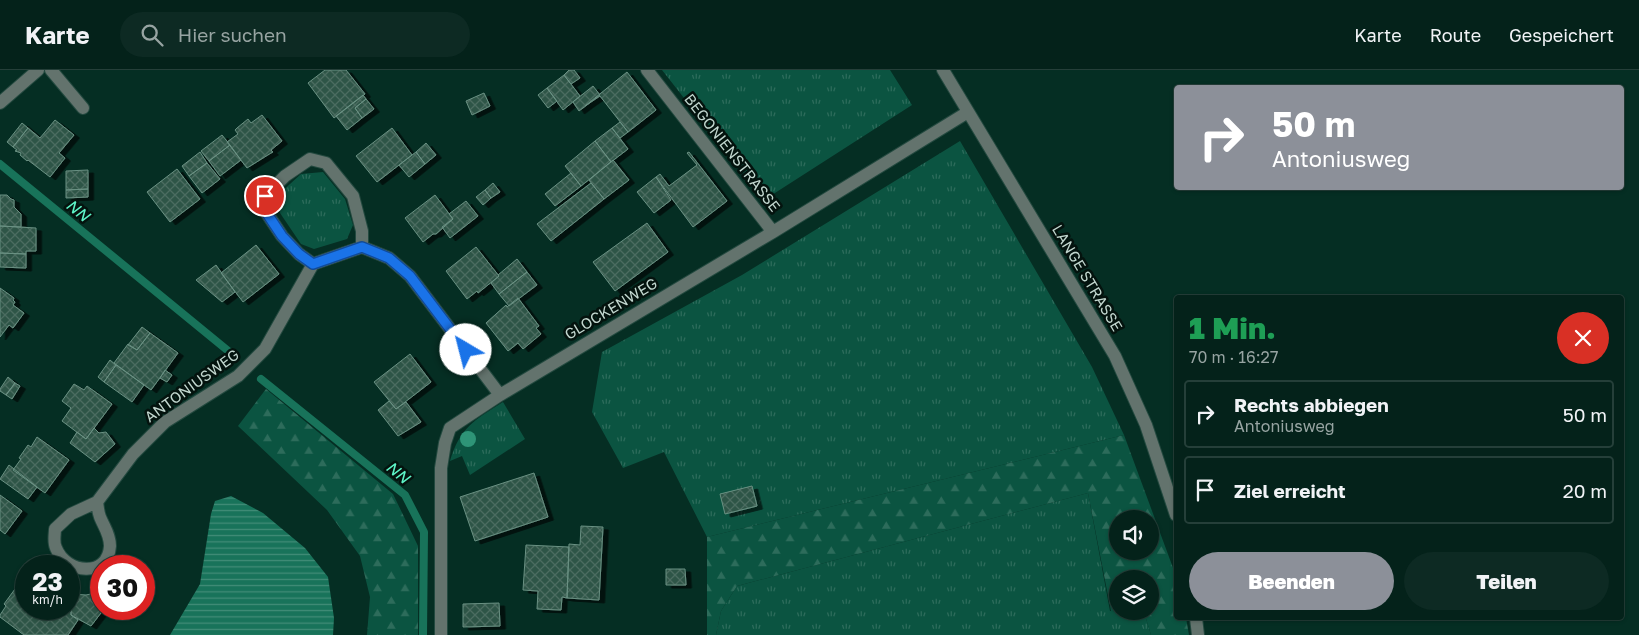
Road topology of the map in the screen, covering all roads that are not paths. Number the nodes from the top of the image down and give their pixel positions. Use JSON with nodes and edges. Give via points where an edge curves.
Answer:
{"nodes":[{"id":1,"x":38,"y":70,"type":"edge"},
{"id":2,"x":50,"y":70,"type":"edge"},
{"id":3,"x":647,"y":70,"type":"edge"},
{"id":4,"x":943,"y":70,"type":"edge"},
{"id":5,"x":0,"y":104,"type":"edge"},
{"id":6,"x":83,"y":108,"type":"dead end"},
{"id":7,"x":968,"y":112,"type":"junction"},
{"id":8,"x":773,"y":232,"type":"junction"},
{"id":9,"x":362,"y":247,"type":"junction"},
{"id":10,"x":313,"y":264,"type":"junction"},
{"id":11,"x":500,"y":395,"type":"junction"},
{"id":12,"x":97,"y":502,"type":"junction"},
{"id":13,"x":1174,"y":509,"type":"edge"},
{"id":14,"x":1196,"y":620,"type":"edge"},
{"id":15,"x":441,"y":635,"type":"edge"},
{"id":16,"x":1198,"y":635,"type":"edge"}],
"edges":[{"from":1,"to":5,"type":"street"},
{"from":2,"to":6,"type":"street"},
{"from":3,"to":8,"type":"street","name":"BEGONIENSTRASSE"},
{"from":4,"to":7,"type":"street","name":"LANGE STRASSE"},
{"from":7,"to":8,"type":"street","name":"GLOCKENWEG"},
{"from":7,"to":13,"type":"street","name":"LANGE STRASSE","via":[[1115,356],[1146,425]]},
{"from":8,"to":11,"type":"street","name":"GLOCKENWEG"},
{"from":9,"to":10,"type":"street"},
{"from":9,"to":10,"type":"street","via":[[362,231],[353,196],[326,163],[310,159],[285,176],[265,196],[266,212],[282,236]]},
{"from":9,"to":11,"type":"street","via":[[389,258],[410,276]]},
{"from":10,"to":12,"type":"street","name":"ANTONIUSWEG","via":[[265,349],[238,376],[166,422],[132,454]]},
{"from":11,"to":15,"type":"street","name":"GLOCKENWEG","via":[[450,428],[444,443],[441,468]]},
{"from":12,"to":12,"type":"street","name":"ANTONIUSWEG","via":[[71,514],[55,528],[54,546],[61,559],[72,567],[89,569],[108,556],[108,532]]},
{"from":14,"to":16,"type":"street"}]}
